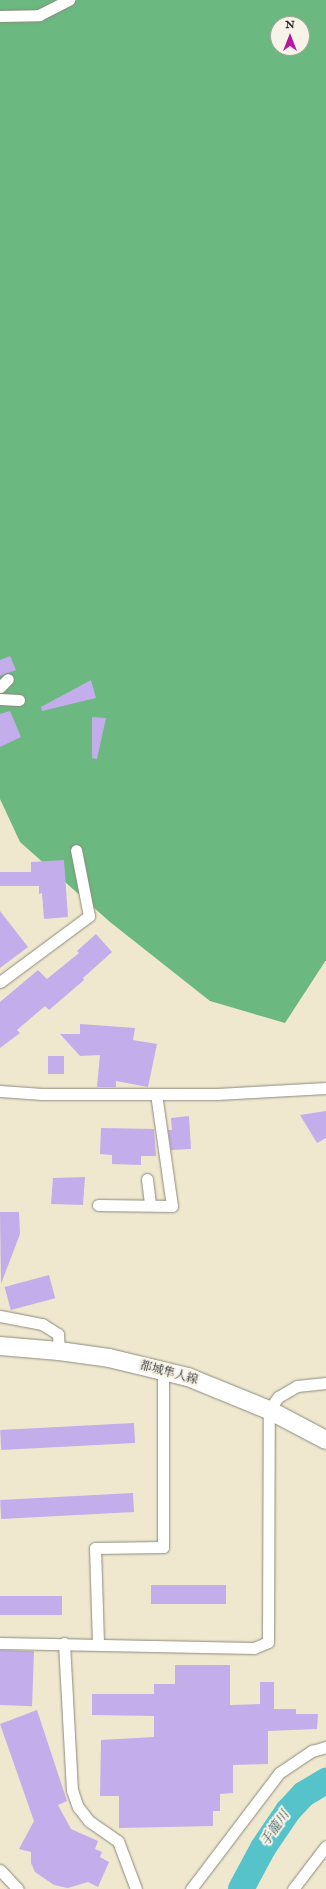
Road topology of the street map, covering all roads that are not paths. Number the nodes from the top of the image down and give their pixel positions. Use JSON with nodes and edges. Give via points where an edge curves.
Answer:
{"nodes":[{"id":1,"x":69,"y":0,"type":"edge"},
{"id":2,"x":0,"y":16,"type":"edge"},
{"id":3,"x":8,"y":679,"type":"dead end"},
{"id":4,"x":0,"y":688,"type":"edge"},
{"id":5,"x":0,"y":699,"type":"edge"},
{"id":6,"x":19,"y":700,"type":"dead end"},
{"id":7,"x":76,"y":850,"type":"dead end"},
{"id":8,"x":1,"y":980,"type":"edge"},
{"id":9,"x":326,"y":1088,"type":"edge"},
{"id":10,"x":0,"y":1091,"type":"edge"},
{"id":11,"x":156,"y":1094,"type":"junction"},
{"id":12,"x":147,"y":1179,"type":"dead end"},
{"id":13,"x":98,"y":1205,"type":"dead end"},
{"id":14,"x":150,"y":1205,"type":"junction"},
{"id":15,"x":0,"y":1316,"type":"edge"},
{"id":16,"x":0,"y":1346,"type":"edge"},
{"id":17,"x":59,"y":1350,"type":"junction"},
{"id":18,"x":163,"y":1370,"type":"junction"},
{"id":19,"x":326,"y":1383,"type":"edge"},
{"id":20,"x":269,"y":1410,"type":"junction"},
{"id":21,"x":326,"y":1440,"type":"edge"},
{"id":22,"x":0,"y":1643,"type":"edge"},
{"id":23,"x":64,"y":1643,"type":"junction"},
{"id":24,"x":98,"y":1643,"type":"junction"},
{"id":25,"x":326,"y":1747,"type":"edge"},
{"id":26,"x":326,"y":1846,"type":"edge"},
{"id":27,"x":0,"y":1870,"type":"edge"},
{"id":28,"x":18,"y":1889,"type":"edge"},
{"id":29,"x":136,"y":1889,"type":"edge"},
{"id":30,"x":191,"y":1889,"type":"edge"},
{"id":31,"x":293,"y":1889,"type":"edge"}],
"edges":[{"from":1,"to":2,"type":"street","via":[[39,14]]},
{"from":3,"to":4,"type":"street"},
{"from":5,"to":6,"type":"street"},
{"from":7,"to":8,"type":"street","via":[[89,916]]},
{"from":9,"to":11,"type":"street","via":[[224,1094]]},
{"from":10,"to":11,"type":"street"},
{"from":11,"to":14,"type":"street","via":[[172,1206]]},
{"from":12,"to":14,"type":"street"},
{"from":13,"to":14,"type":"street"},
{"from":15,"to":17,"type":"street","via":[[42,1324],[58,1334]]},
{"from":16,"to":17,"type":"main road","name":"都城隼人線"},
{"from":17,"to":18,"type":"main road","name":"都城隼人線"},
{"from":18,"to":20,"type":"main road","name":"都城隼人線","via":[[188,1377]]},
{"from":18,"to":24,"type":"street","via":[[162,1548],[95,1548]]},
{"from":19,"to":20,"type":"street","via":[[297,1386],[278,1397]]},
{"from":20,"to":21,"type":"main road","name":"都城隼人線"},
{"from":20,"to":24,"type":"street","via":[[268,1642],[254,1648]]},
{"from":22,"to":23,"type":"street"},
{"from":23,"to":24,"type":"street"},
{"from":23,"to":29,"type":"street","via":[[72,1790],[78,1807],[89,1821],[118,1841]]},
{"from":25,"to":30,"type":"street","via":[[312,1751],[279,1773]]},
{"from":26,"to":31,"type":"street"},
{"from":27,"to":28,"type":"street"}]}
